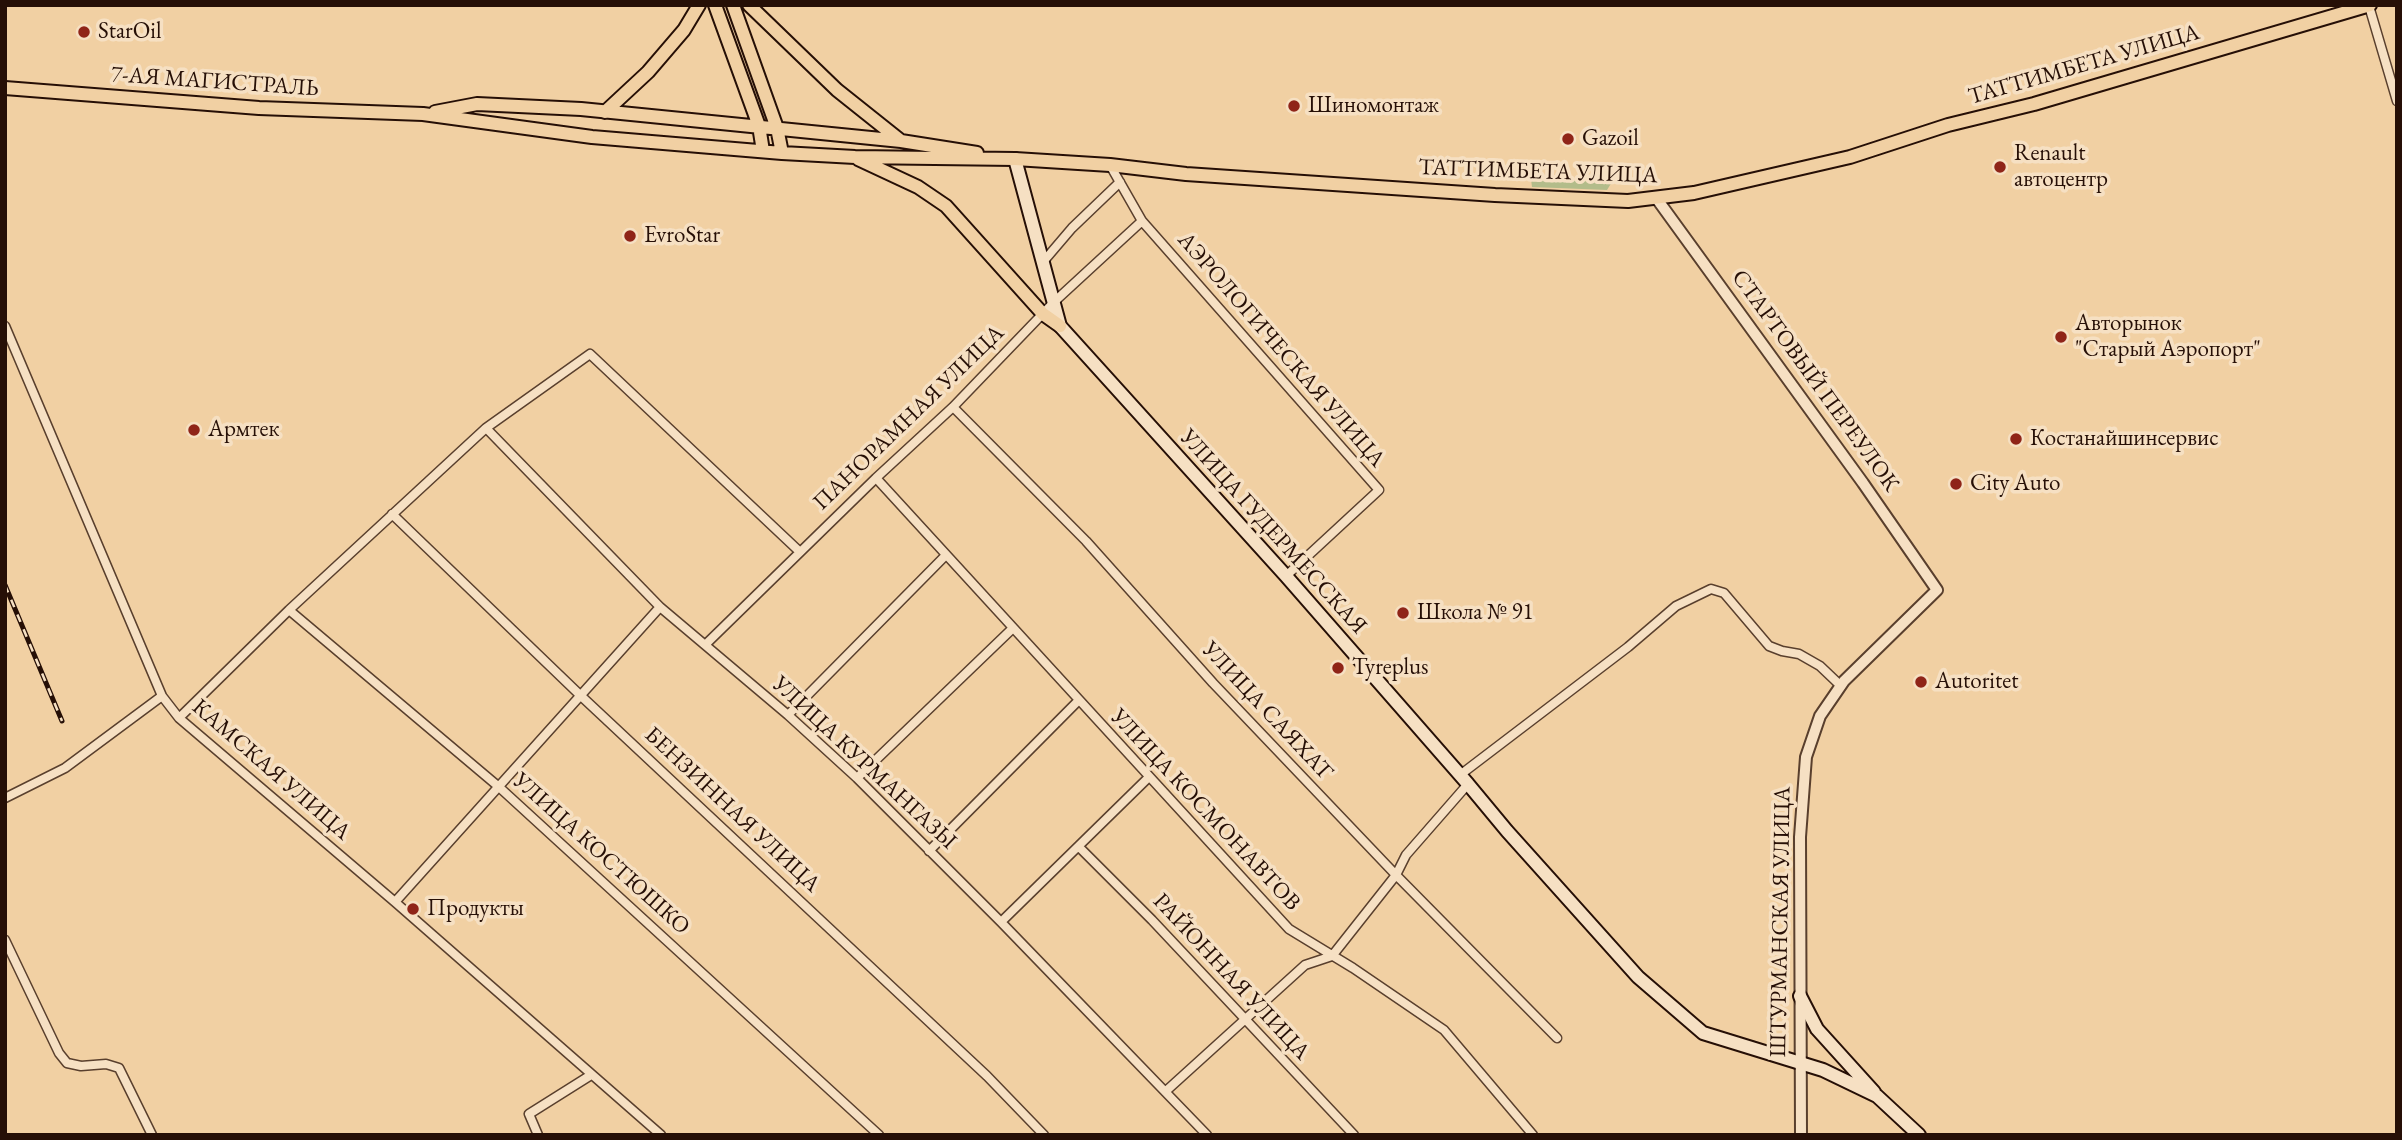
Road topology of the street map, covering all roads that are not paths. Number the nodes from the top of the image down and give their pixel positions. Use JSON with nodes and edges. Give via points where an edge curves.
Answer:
{"nodes":[{"id":1,"x":699,"y":5,"type":"edge"},
{"id":2,"x":715,"y":5,"type":"edge"},
{"id":3,"x":733,"y":5,"type":"edge"},
{"id":4,"x":750,"y":5,"type":"edge"},
{"id":5,"x":2370,"y":5,"type":"edge"},
{"id":6,"x":5,"y":88,"type":"edge"},
{"id":7,"x":2397,"y":101,"type":"edge"},
{"id":8,"x":605,"y":112,"type":"junction"},
{"id":9,"x":423,"y":114,"type":"junction"},
{"id":10,"x":759,"y":126,"type":"junction"},
{"id":11,"x":777,"y":128,"type":"junction"},
{"id":12,"x":901,"y":141,"type":"junction"},
{"id":13,"x":763,"y":151,"type":"junction"},
{"id":14,"x":782,"y":153,"type":"junction"},
{"id":15,"x":855,"y":157,"type":"junction"},
{"id":16,"x":1015,"y":159,"type":"junction"},
{"id":17,"x":1110,"y":165,"type":"junction"},
{"id":18,"x":1120,"y":182,"type":"junction"},
{"id":19,"x":1657,"y":199,"type":"junction"},
{"id":20,"x":1142,"y":221,"type":"junction"},
{"id":21,"x":1043,"y":262,"type":"junction"},
{"id":22,"x":1054,"y":302,"type":"junction"},
{"id":23,"x":1043,"y":314,"type":"junction"},
{"id":24,"x":5,"y":326,"type":"edge"},
{"id":25,"x":1060,"y":326,"type":"junction"},
{"id":26,"x":953,"y":407,"type":"junction"},
{"id":27,"x":486,"y":428,"type":"junction"},
{"id":28,"x":876,"y":478,"type":"junction"},
{"id":29,"x":392,"y":514,"type":"junction"},
{"id":30,"x":800,"y":552,"type":"junction"},
{"id":31,"x":946,"y":555,"type":"junction"},
{"id":32,"x":1286,"y":576,"type":"junction"},
{"id":33,"x":1937,"y":590,"type":"joint"},
{"id":34,"x":660,"y":607,"type":"junction"},
{"id":35,"x":289,"y":610,"type":"junction"},
{"id":36,"x":1013,"y":628,"type":"junction"},
{"id":37,"x":705,"y":645,"type":"junction"},
{"id":38,"x":1841,"y":686,"type":"junction"},
{"id":39,"x":580,"y":695,"type":"junction"},
{"id":40,"x":162,"y":696,"type":"junction"},
{"id":41,"x":1079,"y":700,"type":"junction"},
{"id":42,"x":788,"y":715,"type":"junction"},
{"id":43,"x":179,"y":718,"type":"junction"},
{"id":44,"x":1149,"y":777,"type":"junction"},
{"id":45,"x":857,"y":778,"type":"junction"},
{"id":46,"x":1464,"y":779,"type":"junction"},
{"id":47,"x":499,"y":787,"type":"junction"},
{"id":48,"x":5,"y":797,"type":"edge"},
{"id":49,"x":1079,"y":847,"type":"junction"},
{"id":50,"x":929,"y":851,"type":"junction"},
{"id":51,"x":1396,"y":875,"type":"junction"},
{"id":52,"x":395,"y":902,"type":"junction"},
{"id":53,"x":1001,"y":922,"type":"junction"},
{"id":54,"x":5,"y":940,"type":"edge"},
{"id":55,"x":1332,"y":956,"type":"junction"},
{"id":56,"x":1800,"y":996,"type":"junction"},
{"id":57,"x":1246,"y":1020,"type":"junction"},
{"id":58,"x":1557,"y":1038,"type":"dead end"},
{"id":59,"x":1800,"y":1063,"type":"junction"},
{"id":60,"x":591,"y":1075,"type":"junction"},
{"id":61,"x":1166,"y":1091,"type":"junction"},
{"id":62,"x":1879,"y":1097,"type":"junction"},
{"id":63,"x":152,"y":1135,"type":"edge"},
{"id":64,"x":538,"y":1135,"type":"edge"},
{"id":65,"x":661,"y":1135,"type":"edge"},
{"id":66,"x":879,"y":1135,"type":"edge"},
{"id":67,"x":1044,"y":1135,"type":"edge"},
{"id":68,"x":1207,"y":1135,"type":"edge"},
{"id":69,"x":1354,"y":1135,"type":"edge"},
{"id":70,"x":1533,"y":1135,"type":"edge"},
{"id":71,"x":1801,"y":1135,"type":"edge"},
{"id":72,"x":1919,"y":1135,"type":"edge"}],
"edges":[{"from":1,"to":8,"type":"main road","via":[[648,72]]},
{"from":2,"to":10,"type":"main road"},
{"from":3,"to":11,"type":"main road"},
{"from":4,"to":12,"type":"main road","via":[[837,90]]},
{"from":5,"to":7,"type":"street"},
{"from":5,"to":19,"type":"main road","name":"ТАТТИМБЕТА УЛИЦА","via":[[1850,157]]},
{"from":6,"to":9,"type":"main road","name":"7-АЯ МАГИСТРАЛЬ","via":[[259,108]]},
{"from":8,"to":9,"type":"main road","via":[[477,104]]},
{"from":8,"to":10,"type":"main road"},
{"from":9,"to":13,"type":"main road","via":[[592,137]]},
{"from":10,"to":11,"type":"main road"},
{"from":10,"to":13,"type":"main road"},
{"from":11,"to":12,"type":"main road"},
{"from":11,"to":14,"type":"main road"},
{"from":12,"to":16,"type":"main road"},
{"from":13,"to":14,"type":"main road"},
{"from":14,"to":15,"type":"main road"},
{"from":15,"to":16,"type":"main road"},
{"from":15,"to":23,"type":"main road","via":[[946,206]]},
{"from":16,"to":17,"type":"main road","name":"ТАТТИМБЕТА УЛИЦА"},
{"from":16,"to":21,"type":"main road","name":"УЛИЦА ГУДЕРМЕССКАЯ"},
{"from":17,"to":18,"type":"street","name":"АЭРОЛОГИЧЕСКАЯ УЛИЦА"},
{"from":17,"to":19,"type":"main road","name":"ТАТТИМБЕТА УЛИЦА","via":[[1522,197]]},
{"from":18,"to":20,"type":"street","name":"АЭРОЛОГИЧЕСКАЯ УЛИЦА"},
{"from":18,"to":21,"type":"street"},
{"from":19,"to":33,"type":"street","name":"СТАРТОВЫЙ ПЕРЕУЛОК"},
{"from":20,"to":22,"type":"street","name":"ПАНОРАМНАЯ УЛИЦА"},
{"from":20,"to":32,"type":"street","name":"АЭРОЛОГИЧЕСКАЯ УЛИЦА","via":[[1379,491]]},
{"from":21,"to":22,"type":"main road","name":"УЛИЦА ГУДЕРМЕССКАЯ"},
{"from":22,"to":23,"type":"street","name":"ПАНОРАМНАЯ УЛИЦА"},
{"from":22,"to":25,"type":"main road","name":"УЛИЦА ГУДЕРМЕССКАЯ"},
{"from":23,"to":25,"type":"main road"},
{"from":23,"to":26,"type":"street","name":"ПАНОРАМНАЯ УЛИЦА"},
{"from":24,"to":40,"type":"street","name":"КАМСКАЯ УЛИЦА"},
{"from":25,"to":32,"type":"main road","name":"УЛИЦА ГУДЕРМЕССКАЯ"},
{"from":26,"to":28,"type":"street","name":"ПАНОРАМНАЯ УЛИЦА"},
{"from":26,"to":51,"type":"street","name":"УЛИЦА САЯХАТ","via":[[1086,541],[1213,683]]},
{"from":27,"to":29,"type":"street"},
{"from":27,"to":30,"type":"street","via":[[590,354]]},
{"from":27,"to":34,"type":"street","name":"УЛИЦА КУРМАНГАЗЫ"},
{"from":28,"to":30,"type":"street","name":"ПАНОРАМНАЯ УЛИЦА"},
{"from":28,"to":31,"type":"street","name":"УЛИЦА КОСМОНАВТОВ"},
{"from":29,"to":35,"type":"street"},
{"from":29,"to":39,"type":"street","name":"БЕНЗИННАЯ УЛИЦА"},
{"from":30,"to":37,"type":"street","name":"ПАНОРАМНАЯ УЛИЦА"},
{"from":31,"to":36,"type":"street","name":"УЛИЦА КОСМОНАВТОВ"},
{"from":31,"to":42,"type":"street"},
{"from":32,"to":46,"type":"main road","name":"УЛИЦА ГУДЕРМЕССКАЯ"},
{"from":33,"to":38,"type":"street","name":"ШТУРМАНСКАЯ УЛИЦА"},
{"from":34,"to":37,"type":"street","name":"УЛИЦА КУРМАНГАЗЫ"},
{"from":34,"to":39,"type":"street"},
{"from":35,"to":43,"type":"street"},
{"from":35,"to":47,"type":"street","name":"УЛИЦА КОСТЮШКО"},
{"from":36,"to":41,"type":"street","name":"УЛИЦА КОСМОНАВТОВ"},
{"from":36,"to":45,"type":"street"},
{"from":37,"to":42,"type":"street","name":"УЛИЦА КУРМАНГАЗЫ"},
{"from":38,"to":46,"type":"street","via":[[1820,666],[1769,646],[1724,593],[1711,589],[1676,606]]},
{"from":38,"to":56,"type":"street","name":"ШТУРМАНСКАЯ УЛИЦА","via":[[1820,716],[1806,757],[1800,837]]},
{"from":39,"to":47,"type":"street"},
{"from":39,"to":67,"type":"street","name":"БЕНЗИННАЯ УЛИЦА","via":[[987,1076]]},
{"from":40,"to":43,"type":"street","name":"КАМСКАЯ УЛИЦА"},
{"from":40,"to":48,"type":"street","via":[[65,768]]},
{"from":41,"to":44,"type":"street","name":"УЛИЦА КОСМОНАВТОВ"},
{"from":41,"to":50,"type":"street"},
{"from":42,"to":45,"type":"street","name":"УЛИЦА КУРМАНГАЗЫ"},
{"from":43,"to":52,"type":"street","name":"КАМСКАЯ УЛИЦА"},
{"from":44,"to":49,"type":"street"},
{"from":44,"to":55,"type":"street","name":"УЛИЦА КОСМОНАВТОВ","via":[[1289,929]]},
{"from":45,"to":50,"type":"street","name":"УЛИЦА КУРМАНГАЗЫ"},
{"from":46,"to":51,"type":"street"},
{"from":46,"to":59,"type":"main road","name":"УЛИЦА ГУДЕРМЕССКАЯ","via":[[1638,977],[1703,1033]]},
{"from":47,"to":52,"type":"street"},
{"from":47,"to":66,"type":"street","name":"УЛИЦА КОСТЮШКО"},
{"from":49,"to":53,"type":"street"},
{"from":49,"to":57,"type":"street","name":"РАЙОННАЯ УЛИЦА"},
{"from":50,"to":53,"type":"street","name":"УЛИЦА КУРМАНГАЗЫ"},
{"from":51,"to":55,"type":"street"},
{"from":51,"to":58,"type":"street","name":"УЛИЦА САЯХАТ"},
{"from":52,"to":60,"type":"street","name":"КАМСКАЯ УЛИЦА"},
{"from":53,"to":61,"type":"street","name":"УЛИЦА КУРМАНГАЗЫ"},
{"from":54,"to":63,"type":"street","via":[[59,1053],[67,1063],[120,1068]]},
{"from":55,"to":57,"type":"street","via":[[1305,965]]},
{"from":55,"to":70,"type":"street","name":"УЛИЦА КОСМОНАВТОВ","via":[[1444,1030]]},
{"from":56,"to":59,"type":"street","name":"ШТУРМАНСКАЯ УЛИЦА"},
{"from":56,"to":62,"type":"main road","via":[[1817,1029]]},
{"from":57,"to":61,"type":"street"},
{"from":57,"to":69,"type":"street","name":"РАЙОННАЯ УЛИЦА"},
{"from":59,"to":62,"type":"main road","name":"УЛИЦА ГУДЕРМЕССКАЯ"},
{"from":59,"to":71,"type":"street","name":"ШТУРМАНСКАЯ УЛИЦА"},
{"from":60,"to":64,"type":"street","via":[[529,1114]]},
{"from":60,"to":65,"type":"street","name":"КАМСКАЯ УЛИЦА"},
{"from":61,"to":68,"type":"street","name":"УЛИЦА КУРМАНГАЗЫ"},
{"from":62,"to":72,"type":"main road"}]}
